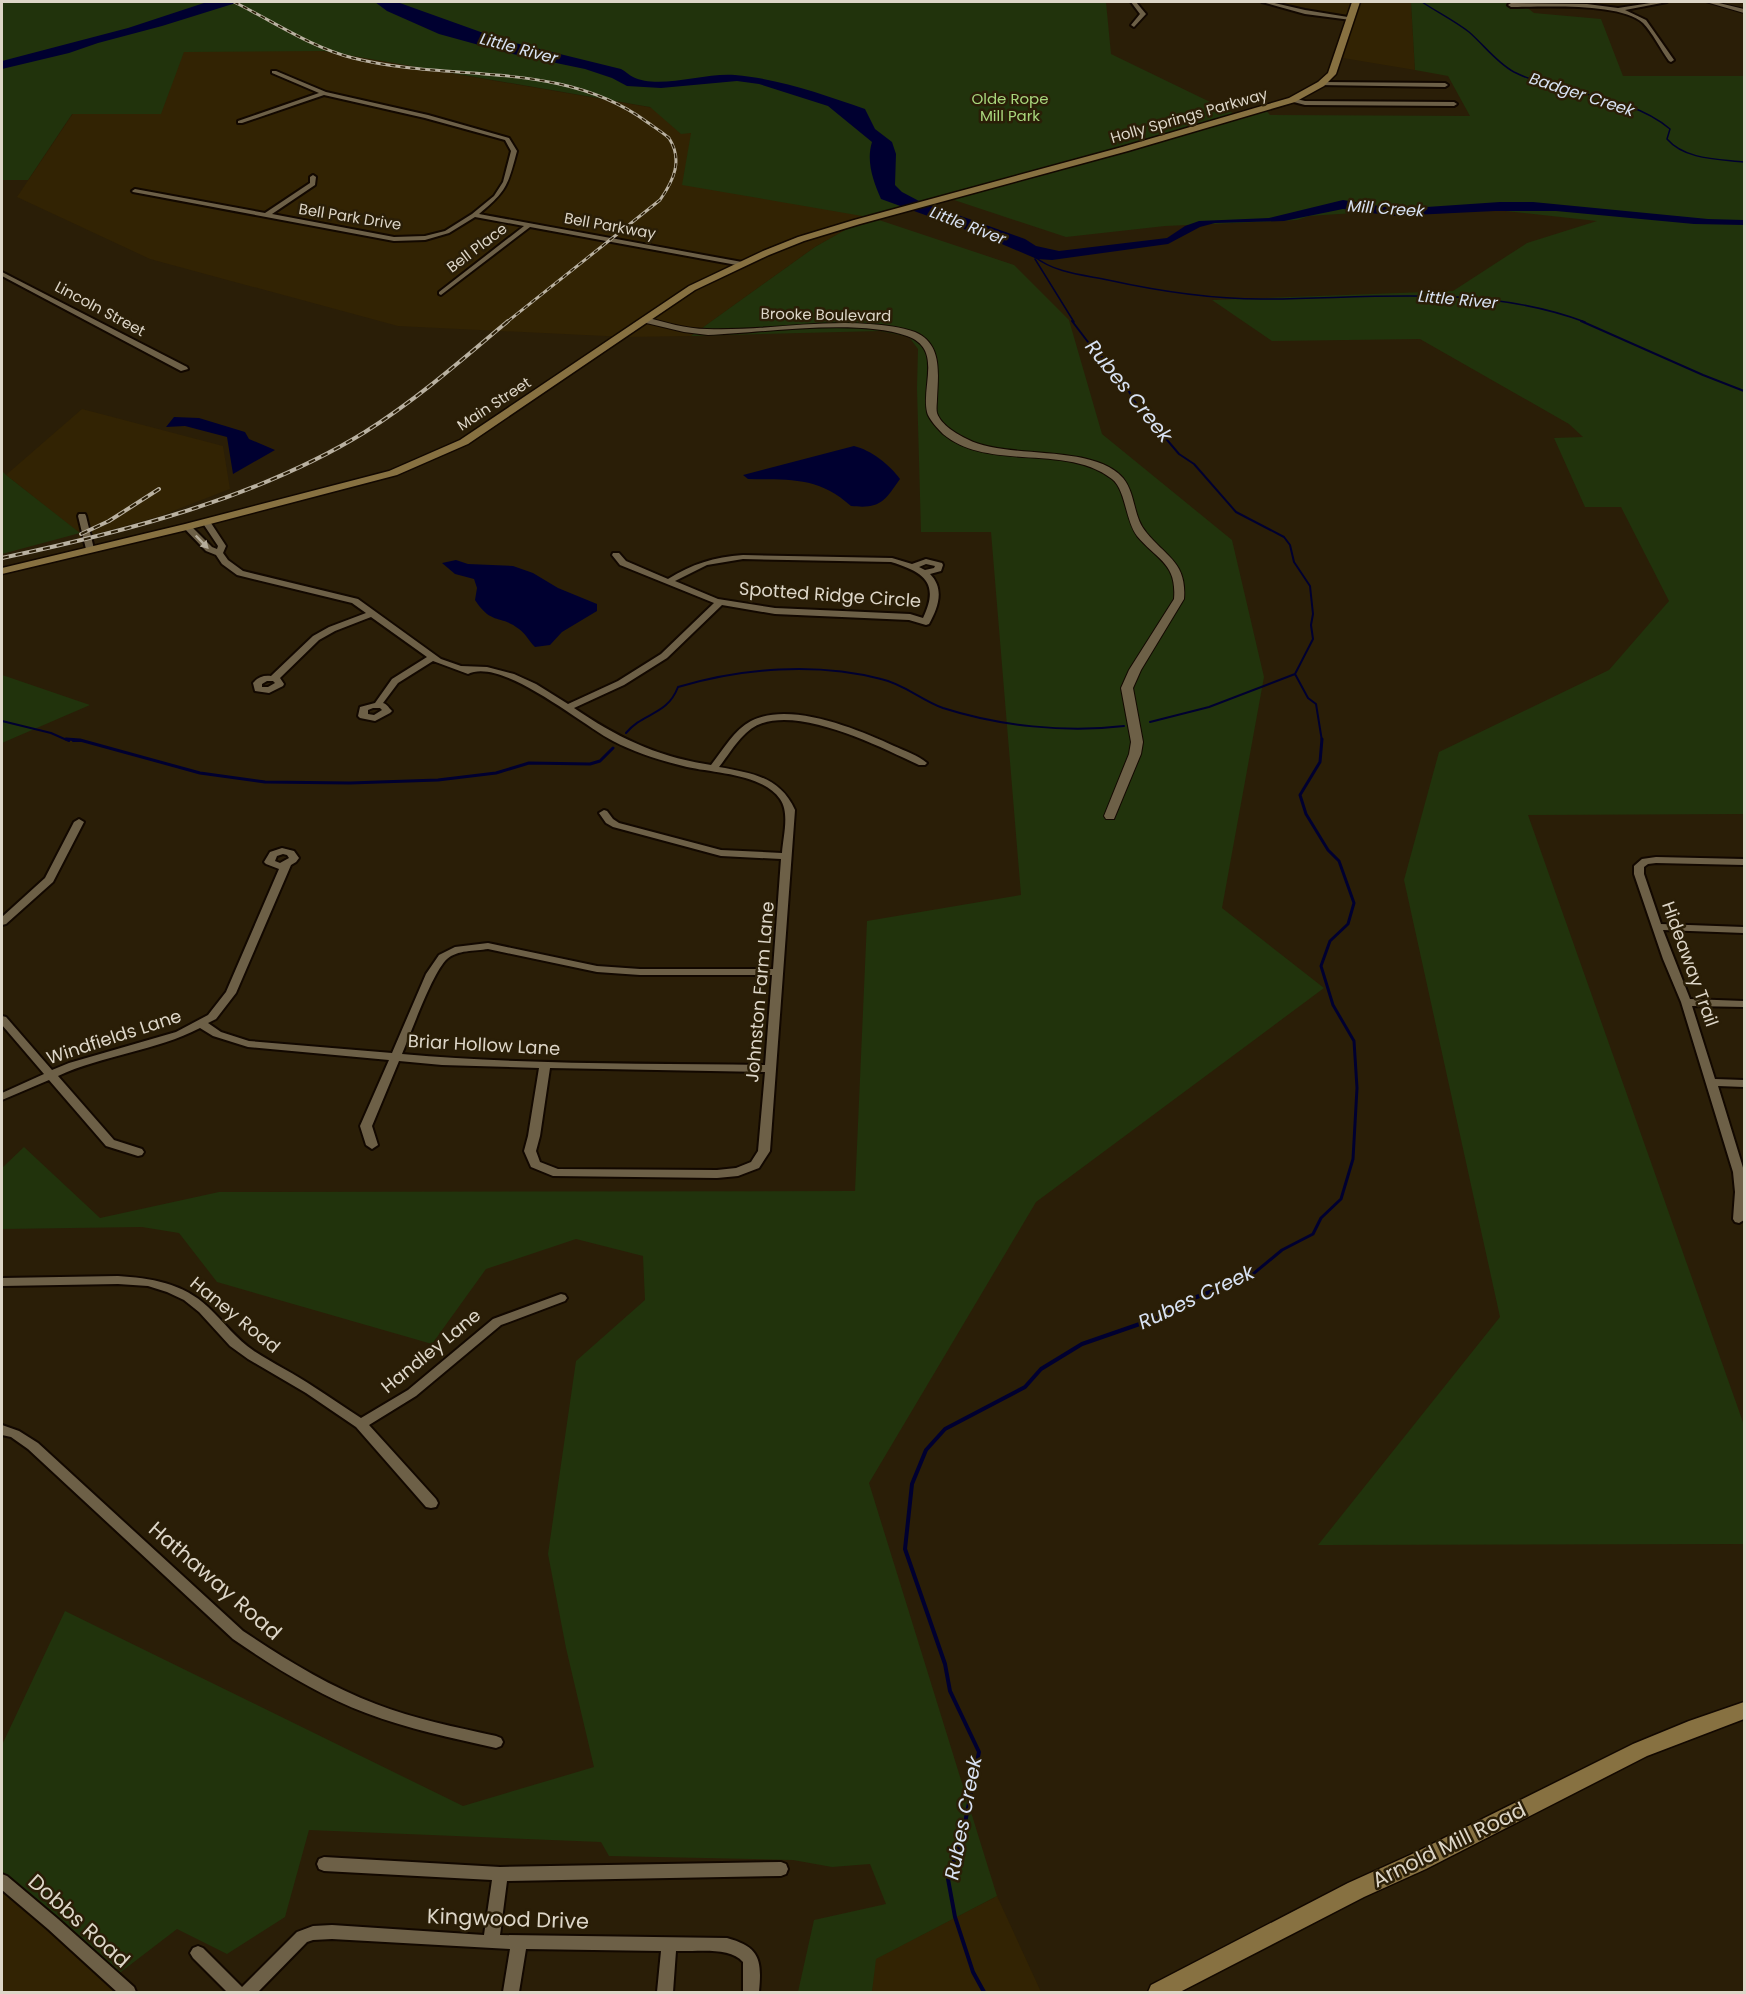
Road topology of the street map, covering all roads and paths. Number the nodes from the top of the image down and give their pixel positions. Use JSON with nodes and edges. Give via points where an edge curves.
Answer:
{"nodes":[{"id":1,"x":1134,"y":2,"type":"edge"},
{"id":2,"x":1265,"y":2,"type":"edge"},
{"id":3,"x":1356,"y":2,"type":"edge"},
{"id":4,"x":1664,"y":2,"type":"edge"},
{"id":5,"x":1708,"y":2,"type":"edge"},
{"id":6,"x":1511,"y":5,"type":"dead end"},
{"id":7,"x":1618,"y":10,"type":"junction"},
{"id":8,"x":1744,"y":11,"type":"edge"},
{"id":9,"x":1351,"y":18,"type":"junction"},
{"id":10,"x":1134,"y":25,"type":"dead end"},
{"id":11,"x":1671,"y":60,"type":"dead end"},
{"id":12,"x":274,"y":72,"type":"dead end"},
{"id":13,"x":1321,"y":84,"type":"junction"},
{"id":14,"x":1445,"y":85,"type":"dead end"},
{"id":15,"x":324,"y":93,"type":"junction"},
{"id":16,"x":1292,"y":100,"type":"junction"},
{"id":17,"x":1454,"y":104,"type":"dead end"},
{"id":18,"x":240,"y":122,"type":"dead end"},
{"id":19,"x":313,"y":177,"type":"dead end"},
{"id":20,"x":135,"y":191,"type":"dead end"},
{"id":21,"x":973,"y":191,"type":"joint"},
{"id":22,"x":474,"y":215,"type":"junction"},
{"id":23,"x":265,"y":216,"type":"junction"},
{"id":24,"x":529,"y":225,"type":"junction"},
{"id":25,"x":742,"y":264,"type":"junction"},
{"id":26,"x":2,"y":274,"type":"edge"},
{"id":27,"x":441,"y":293,"type":"dead end"},
{"id":28,"x":645,"y":320,"type":"junction"},
{"id":29,"x":184,"y":369,"type":"dead end"},
{"id":30,"x":82,"y":516,"type":"dead end"},
{"id":31,"x":206,"y":522,"type":"junction"},
{"id":32,"x":187,"y":527,"type":"junction"},
{"id":33,"x":90,"y":549,"type":"junction"},
{"id":34,"x":219,"y":553,"type":"junction"},
{"id":35,"x":616,"y":555,"type":"dead end"},
{"id":36,"x":914,"y":566,"type":"junction"},
{"id":37,"x":2,"y":572,"type":"edge"},
{"id":38,"x":926,"y":573,"type":"junction"},
{"id":39,"x":668,"y":582,"type":"junction"},
{"id":40,"x":720,"y":602,"type":"junction"},
{"id":41,"x":373,"y":613,"type":"junction"},
{"id":42,"x":434,"y":657,"type":"junction"},
{"id":43,"x":274,"y":678,"type":"dead end"},
{"id":44,"x":378,"y":704,"type":"dead end"},
{"id":45,"x":567,"y":708,"type":"junction"},
{"id":46,"x":922,"y":763,"type":"dead end"},
{"id":47,"x":713,"y":770,"type":"junction"},
{"id":48,"x":604,"y":813,"type":"dead end"},
{"id":49,"x":1110,"y":816,"type":"dead end"},
{"id":50,"x":79,"y":822,"type":"dead end"},
{"id":51,"x":787,"y":856,"type":"junction"},
{"id":52,"x":1744,"y":862,"type":"edge"},
{"id":53,"x":286,"y":865,"type":"dead end"},
{"id":54,"x":2,"y":922,"type":"edge"},
{"id":55,"x":1657,"y":927,"type":"junction"},
{"id":56,"x":1744,"y":930,"type":"edge"},
{"id":57,"x":778,"y":972,"type":"junction"},
{"id":58,"x":1686,"y":1002,"type":"junction"},
{"id":59,"x":1744,"y":1004,"type":"edge"},
{"id":60,"x":2,"y":1019,"type":"edge"},
{"id":61,"x":202,"y":1024,"type":"junction"},
{"id":62,"x":396,"y":1056,"type":"junction"},
{"id":63,"x":545,"y":1065,"type":"junction"},
{"id":64,"x":769,"y":1069,"type":"junction"},
{"id":65,"x":50,"y":1074,"type":"junction"},
{"id":66,"x":1711,"y":1082,"type":"junction"},
{"id":67,"x":1744,"y":1083,"type":"edge"},
{"id":68,"x":2,"y":1097,"type":"edge"},
{"id":69,"x":372,"y":1145,"type":"dead end"},
{"id":70,"x":138,"y":1152,"type":"dead end"},
{"id":71,"x":1742,"y":1172,"type":"edge"},
{"id":72,"x":1739,"y":1219,"type":"dead end"},
{"id":73,"x":2,"y":1282,"type":"edge"},
{"id":74,"x":561,"y":1298,"type":"dead end"},
{"id":75,"x":360,"y":1424,"type":"junction"},
{"id":76,"x":2,"y":1430,"type":"edge"},
{"id":77,"x":431,"y":1503,"type":"dead end"},
{"id":78,"x":1744,"y":1711,"type":"edge"},
{"id":79,"x":496,"y":1742,"type":"dead end"},
{"id":80,"x":324,"y":1864,"type":"dead end"},
{"id":81,"x":781,"y":1869,"type":"dead end"},
{"id":82,"x":500,"y":1874,"type":"junction"},
{"id":83,"x":2,"y":1881,"type":"edge"},
{"id":84,"x":492,"y":1942,"type":"junction"},
{"id":85,"x":519,"y":1943,"type":"junction"},
{"id":86,"x":669,"y":1943,"type":"junction"},
{"id":87,"x":198,"y":1953,"type":"dead end"},
{"id":88,"x":128,"y":1992,"type":"edge"},
{"id":89,"x":237,"y":1992,"type":"edge"},
{"id":90,"x":248,"y":1992,"type":"edge"},
{"id":91,"x":511,"y":1992,"type":"edge"},
{"id":92,"x":665,"y":1992,"type":"edge"},
{"id":93,"x":751,"y":1992,"type":"edge"},
{"id":94,"x":1159,"y":1992,"type":"edge"}],
"edges":[{"from":1,"to":10,"type":"street","via":[[1143,14]]},
{"from":2,"to":9,"type":"street"},
{"from":3,"to":9,"type":"main road","name":"Holly Springs Parkway"},
{"from":4,"to":7,"type":"street"},
{"from":5,"to":8,"type":"street"},
{"from":6,"to":7,"type":"street"},
{"from":7,"to":11,"type":"street","via":[[1644,21]]},
{"from":9,"to":13,"type":"main road","name":"Holly Springs Parkway","via":[[1335,69]]},
{"from":12,"to":15,"type":"street","name":"Bell Park Drive"},
{"from":13,"to":14,"type":"street"},
{"from":13,"to":16,"type":"main road","name":"Holly Springs Parkway"},
{"from":15,"to":18,"type":"street"},
{"from":15,"to":22,"type":"street","name":"Bell Park Drive","via":[[507,139],[514,151],[506,182]]},
{"from":16,"to":17,"type":"street"},
{"from":16,"to":21,"type":"main road","name":"Holly Springs Parkway"},
{"from":19,"to":23,"type":"street","via":[[313,184],[301,194]]},
{"from":20,"to":23,"type":"street","name":"Bell Park Drive"},
{"from":21,"to":25,"type":"main road","name":"Main Street","via":[[801,239]]},
{"from":22,"to":23,"type":"street","name":"Bell Park Drive","via":[[438,236],[413,240]]},
{"from":22,"to":24,"type":"street","name":"Bell Parkway"},
{"from":24,"to":25,"type":"street","name":"Bell Parkway"},
{"from":24,"to":27,"type":"street","name":"Bell Place"},
{"from":25,"to":28,"type":"main road","name":"Main Street","via":[[692,288]]},
{"from":26,"to":29,"type":"street","name":"Lincoln Street"},
{"from":28,"to":31,"type":"main road","name":"Main Street","via":[[448,450],[393,473]]},
{"from":28,"to":49,"type":"street","name":"Brooke Boulevard","via":[[697,332],[792,327],[905,332],[923,341],[931,351],[932,412],[946,431],[987,449],[1072,458],[1103,469],[1120,481],[1136,528],[1173,566],[1181,587],[1179,599],[1127,688],[1137,742]]},
{"from":30,"to":33,"type":"street"},
{"from":31,"to":32,"type":"main road","name":"Main Street"},
{"from":31,"to":34,"type":"street","name":"Johnston Farm Lane","via":[[222,546]]},
{"from":32,"to":33,"type":"main road","name":"Main Street"},
{"from":32,"to":34,"type":"street","name":"Johnston Farm Lane","one_way":true,"via":[[209,549]]},
{"from":33,"to":37,"type":"main road","name":"Main Street"},
{"from":34,"to":41,"type":"street","name":"Johnston Farm Lane","via":[[240,573],[355,601]]},
{"from":35,"to":39,"type":"street","name":"Spotted Ridge Circle","via":[[623,563]]},
{"from":36,"to":38,"type":"street","name":"Spotted Ridge Circle"},
{"from":36,"to":38,"type":"street","via":[[926,561],[939,565]]},
{"from":36,"to":39,"type":"street","name":"Spotted Ridge Circle","via":[[892,560],[735,557],[699,563]]},
{"from":38,"to":40,"type":"street","name":"Spotted Ridge Circle","via":[[937,594],[926,622],[910,617],[785,611]]},
{"from":39,"to":40,"type":"street","name":"Spotted Ridge Circle"},
{"from":40,"to":45,"type":"street","via":[[664,656],[621,683]]},
{"from":41,"to":42,"type":"street","name":"Johnston Farm Lane"},
{"from":41,"to":43,"type":"street","via":[[316,638]]},
{"from":42,"to":44,"type":"street","via":[[395,681]]},
{"from":42,"to":45,"type":"street","name":"Johnston Farm Lane","via":[[472,672],[512,677],[543,691]]},
{"from":45,"to":47,"type":"street","name":"Johnston Farm Lane","via":[[633,746]]},
{"from":46,"to":47,"type":"street","via":[[857,734],[777,717],[749,726]]},
{"from":47,"to":51,"type":"street","name":"Johnston Farm Lane","via":[[763,782],[784,795],[790,810]]},
{"from":48,"to":51,"type":"street","via":[[616,825],[712,851]]},
{"from":50,"to":54,"type":"street","via":[[49,880]]},
{"from":51,"to":57,"type":"street","name":"Johnston Farm Lane"},
{"from":52,"to":55,"type":"street","name":"Hideaway Trail","via":[[1645,861],[1639,866],[1639,874]]},
{"from":53,"to":61,"type":"street","name":"Windfields Lane","via":[[231,993],[220,1010]]},
{"from":55,"to":56,"type":"street"},
{"from":55,"to":58,"type":"street","name":"Hideaway Trail"},
{"from":57,"to":62,"type":"street","via":[[640,972],[597,969],[488,946],[455,950],[443,957],[431,974]]},
{"from":57,"to":64,"type":"street","name":"Johnston Farm Lane"},
{"from":58,"to":59,"type":"street"},
{"from":58,"to":66,"type":"street","name":"Hideaway Trail"},
{"from":60,"to":65,"type":"street"},
{"from":61,"to":62,"type":"street","name":"Briar Hollow Lane","via":[[217,1034],[248,1044]]},
{"from":61,"to":65,"type":"street","name":"Windfields Lane"},
{"from":62,"to":63,"type":"street","name":"Briar Hollow Lane"},
{"from":62,"to":69,"type":"street","via":[[366,1125]]},
{"from":63,"to":64,"type":"street","name":"Briar Hollow Lane"},
{"from":63,"to":64,"type":"street","name":"Johnston Farm Lane","via":[[530,1151],[535,1164],[557,1173],[679,1176],[738,1172],[755,1165],[764,1151]]},
{"from":65,"to":68,"type":"street","name":"Windfields Lane"},
{"from":65,"to":70,"type":"street","via":[[110,1143]]},
{"from":66,"to":67,"type":"street"},
{"from":66,"to":71,"type":"street","name":"Hideaway Trail"},
{"from":71,"to":72,"type":"street","name":"Hideaway Trail"},
{"from":73,"to":75,"type":"street","name":"Haney Road","via":[[118,1280],[148,1282],[171,1289],[203,1309],[252,1356]]},
{"from":74,"to":75,"type":"street","name":"Handley Lane","via":[[497,1322],[412,1393]]},
{"from":75,"to":77,"type":"street","name":"Haney Road"},
{"from":76,"to":79,"type":"street","name":"Hathaway Road","via":[[33,1446],[238,1635],[271,1658],[387,1714]]},
{"from":78,"to":94,"type":"main road","name":"Arnold Mill Road","via":[[1640,1750]]},
{"from":80,"to":82,"type":"street"},
{"from":81,"to":82,"type":"street"},
{"from":82,"to":84,"type":"street"},
{"from":83,"to":88,"type":"street","name":"Dobbs Road"},
{"from":84,"to":85,"type":"street","name":"Kingwood Drive"},
{"from":84,"to":90,"type":"street","name":"Kingwood Drive","via":[[313,1933],[292,1945]]},
{"from":85,"to":86,"type":"street","name":"Kingwood Drive"},
{"from":85,"to":91,"type":"street"},
{"from":86,"to":92,"type":"street"},
{"from":86,"to":93,"type":"street","name":"Kingwood Drive","via":[[738,1947],[752,1962]]},
{"from":87,"to":89,"type":"street"}]}
